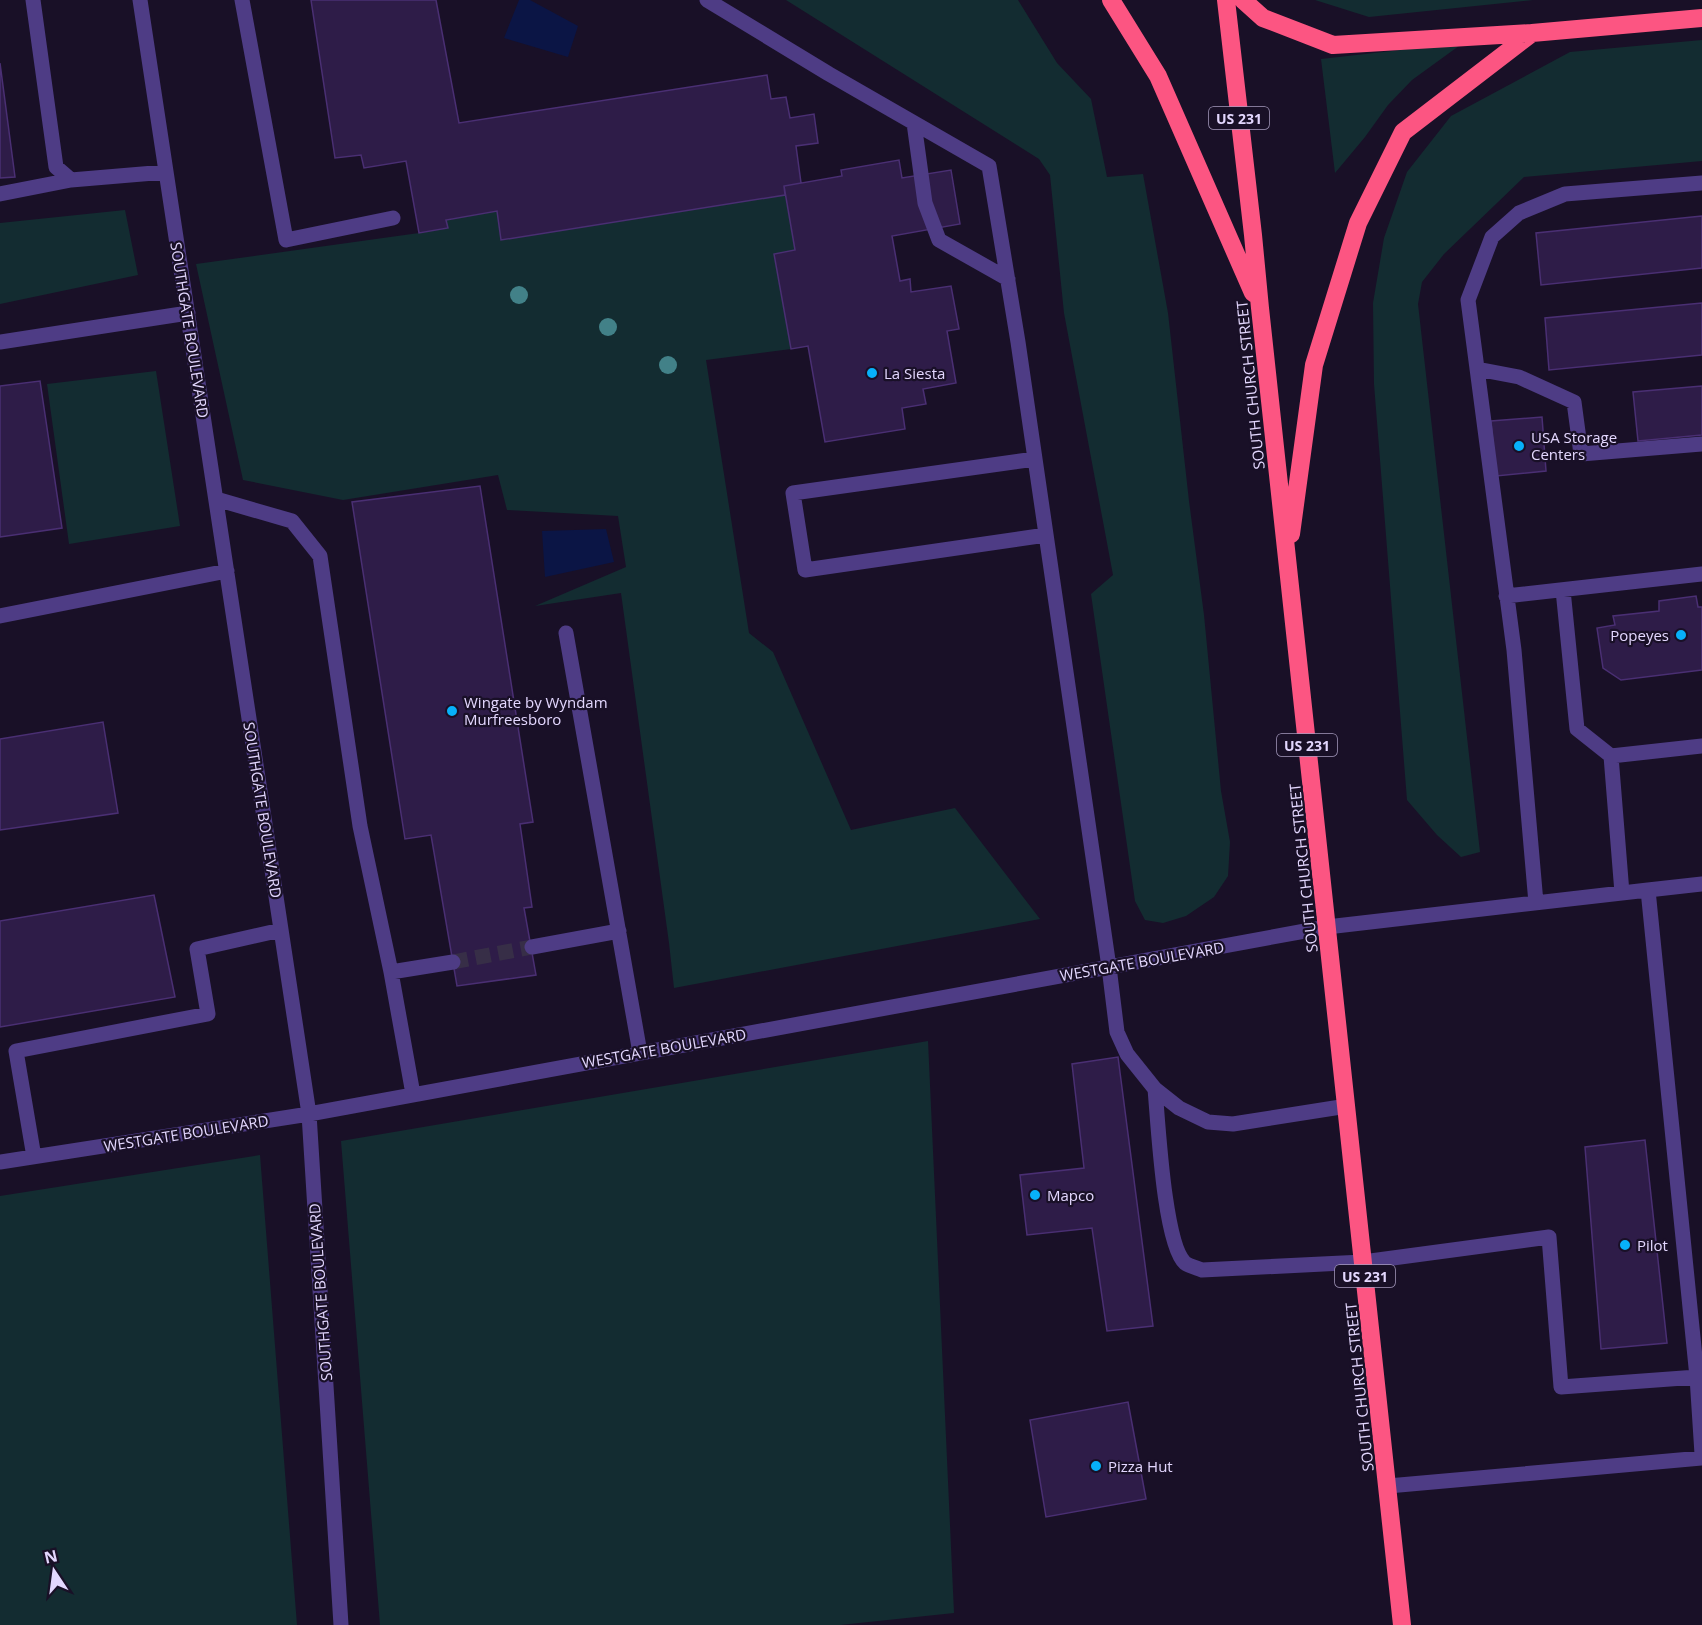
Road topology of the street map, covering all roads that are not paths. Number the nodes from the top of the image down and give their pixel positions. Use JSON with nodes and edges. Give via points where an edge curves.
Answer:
{"nodes":[{"id":1,"x":33,"y":0,"type":"edge"},
{"id":2,"x":140,"y":0,"type":"edge"},
{"id":3,"x":242,"y":0,"type":"edge"},
{"id":4,"x":707,"y":0,"type":"edge"},
{"id":5,"x":1111,"y":0,"type":"edge"},
{"id":6,"x":1226,"y":0,"type":"edge"},
{"id":7,"x":1243,"y":0,"type":"edge"},
{"id":8,"x":1702,"y":18,"type":"edge"},
{"id":9,"x":1532,"y":33,"type":"junction"},
{"id":10,"x":914,"y":123,"type":"junction"},
{"id":11,"x":166,"y":172,"type":"junction"},
{"id":12,"x":71,"y":180,"type":"junction"},
{"id":13,"x":1702,"y":183,"type":"edge"},
{"id":14,"x":0,"y":194,"type":"edge"},
{"id":15,"x":393,"y":218,"type":"dead end"},
{"id":16,"x":1008,"y":279,"type":"junction"},
{"id":17,"x":1260,"y":308,"type":"junction"},
{"id":18,"x":188,"y":313,"type":"junction"},
{"id":19,"x":0,"y":342,"type":"edge"},
{"id":20,"x":1477,"y":369,"type":"junction"},
{"id":21,"x":1702,"y":444,"type":"edge"},
{"id":22,"x":1035,"y":459,"type":"junction"},
{"id":23,"x":216,"y":499,"type":"junction"},
{"id":24,"x":1046,"y":535,"type":"junction"},
{"id":25,"x":1287,"y":563,"type":"junction"},
{"id":26,"x":227,"y":571,"type":"junction"},
{"id":27,"x":1702,"y":574,"type":"edge"},
{"id":28,"x":1563,"y":590,"type":"junction"},
{"id":29,"x":1506,"y":596,"type":"junction"},
{"id":30,"x":0,"y":616,"type":"edge"},
{"id":31,"x":566,"y":633,"type":"dead end"},
{"id":32,"x":1702,"y":746,"type":"edge"},
{"id":33,"x":1611,"y":756,"type":"junction"},
{"id":34,"x":1702,"y":884,"type":"edge"},
{"id":35,"x":1648,"y":890,"type":"junction"},
{"id":36,"x":1622,"y":893,"type":"junction"},
{"id":37,"x":1536,"y":903,"type":"junction"},
{"id":38,"x":1328,"y":927,"type":"junction"},
{"id":39,"x":281,"y":930,"type":"junction"},
{"id":40,"x":618,"y":931,"type":"junction"},
{"id":41,"x":532,"y":947,"type":"tunnel mouth"},
{"id":42,"x":453,"y":962,"type":"tunnel mouth"},
{"id":43,"x":1109,"y":967,"type":"junction"},
{"id":44,"x":391,"y":972,"type":"junction"},
{"id":45,"x":640,"y":1053,"type":"junction"},
{"id":46,"x":1155,"y":1089,"type":"junction"},
{"id":47,"x":413,"y":1094,"type":"junction"},
{"id":48,"x":1347,"y":1106,"type":"junction"},
{"id":49,"x":309,"y":1114,"type":"junction"},
{"id":50,"x":34,"y":1157,"type":"junction"},
{"id":51,"x":0,"y":1162,"type":"edge"},
{"id":52,"x":1364,"y":1262,"type":"junction"},
{"id":53,"x":1697,"y":1377,"type":"junction"},
{"id":54,"x":1702,"y":1456,"type":"edge"},
{"id":55,"x":1388,"y":1486,"type":"junction"},
{"id":56,"x":340,"y":1625,"type":"edge"},
{"id":57,"x":1402,"y":1625,"type":"edge"}],
"edges":[{"from":1,"to":12,"type":"street","via":[[56,167]]},
{"from":2,"to":11,"type":"street","name":"SOUTHGATE BOULEVARD"},
{"from":3,"to":15,"type":"street","via":[[285,240]]},
{"from":4,"to":10,"type":"street"},
{"from":5,"to":17,"type":"highway","via":[[1158,76]]},
{"from":6,"to":17,"type":"highway","name":"SOUTH CHURCH STREET","number":"US 231"},
{"from":7,"to":9,"type":"highway","via":[[1263,18],[1333,45]]},
{"from":8,"to":9,"type":"highway"},
{"from":9,"to":25,"type":"highway","via":[[1403,132],[1358,223],[1314,365]]},
{"from":10,"to":16,"type":"street","via":[[925,203],[939,240]]},
{"from":10,"to":16,"type":"street","via":[[989,166]]},
{"from":11,"to":12,"type":"street"},
{"from":11,"to":18,"type":"street","name":"SOUTHGATE BOULEVARD"},
{"from":12,"to":14,"type":"street"},
{"from":13,"to":20,"type":"street","via":[[1565,194],[1519,213],[1492,237],[1468,300]]},
{"from":16,"to":22,"type":"street"},
{"from":17,"to":25,"type":"highway","name":"SOUTH CHURCH STREET","number":"US 231"},
{"from":18,"to":19,"type":"street"},
{"from":18,"to":23,"type":"street","name":"SOUTHGATE BOULEVARD"},
{"from":20,"to":21,"type":"street","via":[[1520,377],[1574,402],[1581,454]]},
{"from":20,"to":29,"type":"street"},
{"from":22,"to":24,"type":"street"},
{"from":22,"to":24,"type":"street","via":[[793,494],[806,570]]},
{"from":23,"to":26,"type":"street","name":"SOUTHGATE BOULEVARD"},
{"from":23,"to":44,"type":"street","via":[[292,521],[320,556],[360,826]]},
{"from":24,"to":43,"type":"street"},
{"from":25,"to":38,"type":"highway","name":"SOUTH CHURCH STREET","number":"US 231"},
{"from":26,"to":30,"type":"street"},
{"from":26,"to":39,"type":"street","name":"SOUTHGATE BOULEVARD"},
{"from":27,"to":28,"type":"street"},
{"from":28,"to":29,"type":"street"},
{"from":28,"to":33,"type":"street","via":[[1578,729]]},
{"from":29,"to":37,"type":"street"},
{"from":31,"to":40,"type":"street"},
{"from":32,"to":33,"type":"street"},
{"from":33,"to":36,"type":"street"},
{"from":34,"to":35,"type":"street","name":"WESTGATE BOULEVARD"},
{"from":35,"to":36,"type":"street","name":"WESTGATE BOULEVARD"},
{"from":35,"to":53,"type":"street"},
{"from":36,"to":37,"type":"street","name":"WESTGATE BOULEVARD"},
{"from":37,"to":38,"type":"street","name":"WESTGATE BOULEVARD"},
{"from":38,"to":43,"type":"street","name":"WESTGATE BOULEVARD"},
{"from":38,"to":48,"type":"highway","name":"SOUTH CHURCH STREET","number":"US 231"},
{"from":39,"to":49,"type":"street","name":"SOUTHGATE BOULEVARD"},
{"from":39,"to":50,"type":"street","via":[[197,949],[208,1014],[16,1051]]},
{"from":40,"to":41,"type":"street"},
{"from":40,"to":45,"type":"street"},
{"from":42,"to":44,"type":"street"},
{"from":43,"to":45,"type":"street","name":"WESTGATE BOULEVARD"},
{"from":43,"to":46,"type":"street","via":[[1117,1032],[1127,1054]]},
{"from":44,"to":47,"type":"street"},
{"from":45,"to":47,"type":"street","name":"WESTGATE BOULEVARD"},
{"from":46,"to":48,"type":"street","via":[[1179,1108],[1208,1122],[1233,1124]]},
{"from":46,"to":52,"type":"street","via":[[1165,1200],[1175,1249],[1185,1264],[1202,1270]]},
{"from":47,"to":49,"type":"street","name":"WESTGATE BOULEVARD"},
{"from":48,"to":52,"type":"highway","name":"SOUTH CHURCH STREET","number":"US 231"},
{"from":49,"to":50,"type":"street","name":"WESTGATE BOULEVARD"},
{"from":49,"to":56,"type":"street","name":"SOUTHGATE BOULEVARD"},
{"from":50,"to":51,"type":"street","name":"WESTGATE BOULEVARD"},
{"from":52,"to":53,"type":"street","via":[[1549,1237],[1561,1387]]},
{"from":52,"to":55,"type":"highway","name":"SOUTH CHURCH STREET","number":"US 231"},
{"from":53,"to":54,"type":"street"},
{"from":54,"to":55,"type":"street"},
{"from":55,"to":57,"type":"highway","name":"SOUTH CHURCH STREET","number":"US 231"}]}
